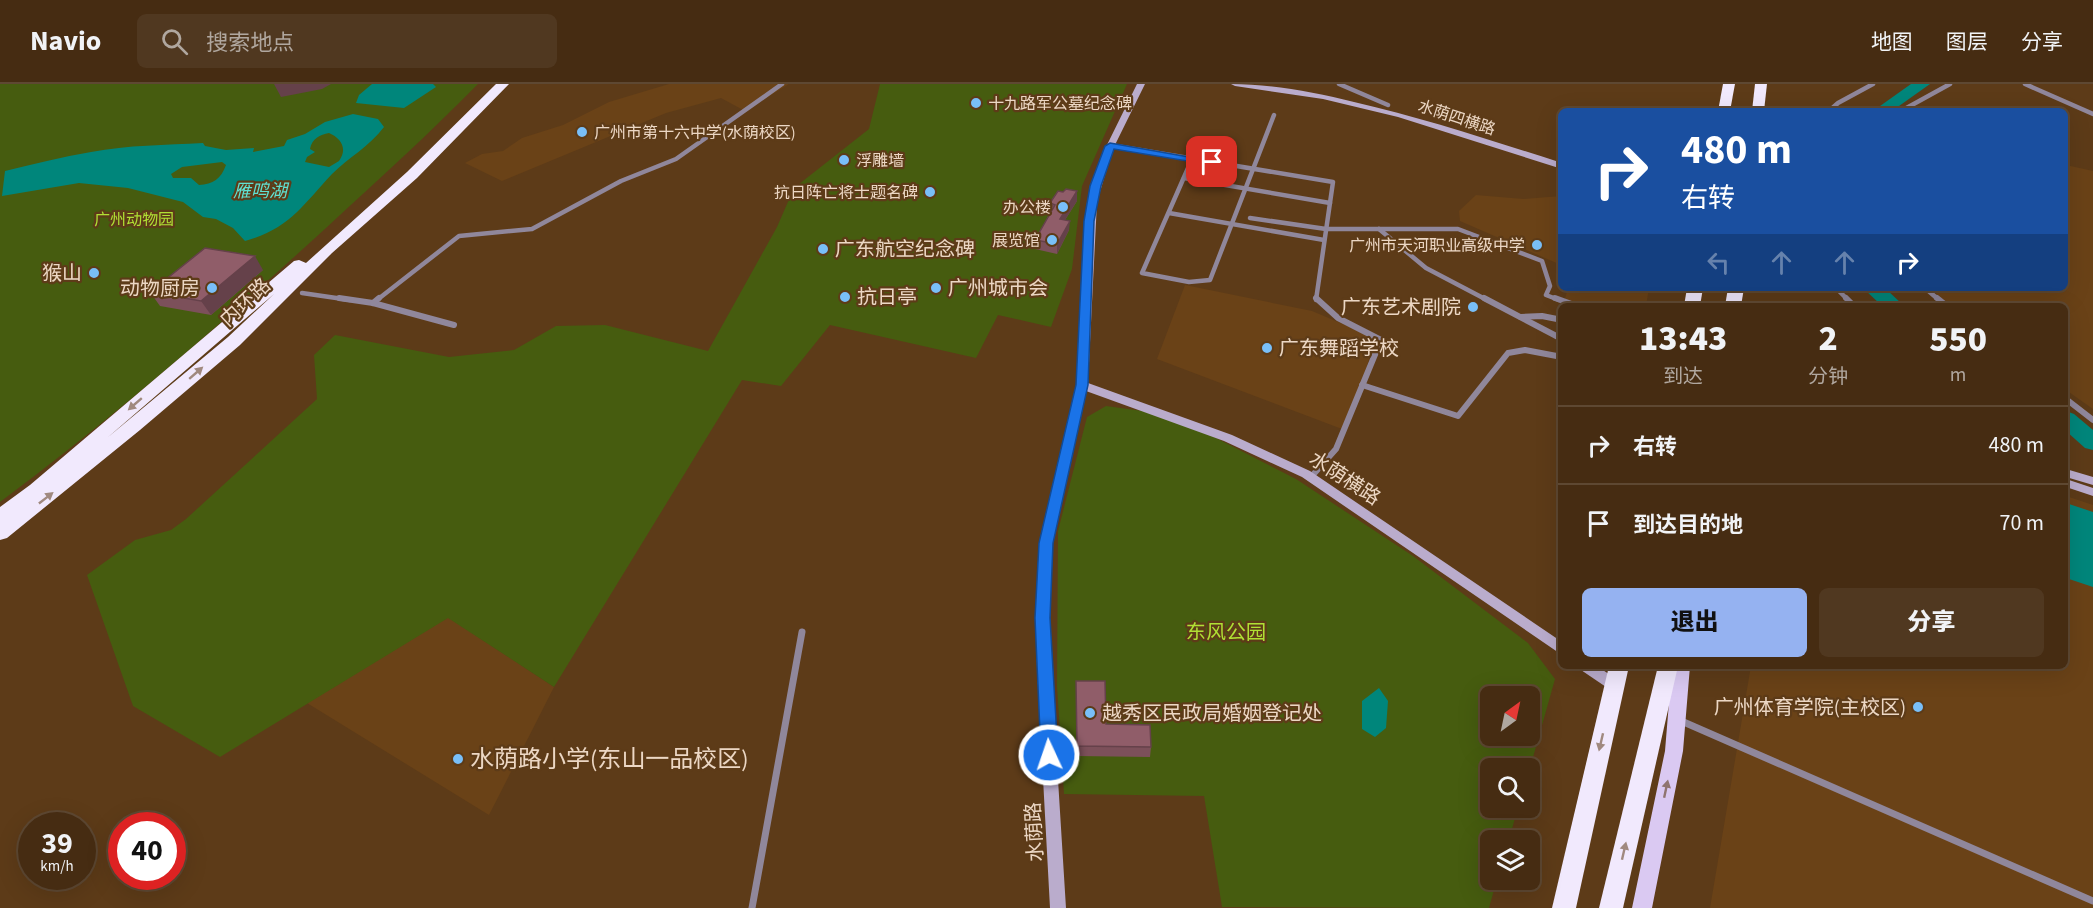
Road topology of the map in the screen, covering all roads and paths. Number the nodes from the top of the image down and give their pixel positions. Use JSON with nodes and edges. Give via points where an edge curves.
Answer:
{"nodes":[{"id":1,"x":490,"y":84,"type":"edge"},
{"id":2,"x":503,"y":84,"type":"edge"},
{"id":3,"x":782,"y":84,"type":"edge"},
{"id":4,"x":1141,"y":84,"type":"edge"},
{"id":5,"x":1235,"y":84,"type":"edge"},
{"id":6,"x":1278,"y":84,"type":"edge"},
{"id":7,"x":1339,"y":84,"type":"edge"},
{"id":8,"x":1729,"y":84,"type":"edge"},
{"id":9,"x":1761,"y":84,"type":"edge"},
{"id":10,"x":1873,"y":84,"type":"edge"},
{"id":11,"x":1950,"y":84,"type":"edge"},
{"id":12,"x":2025,"y":84,"type":"edge"},
{"id":13,"x":1388,"y":105,"type":"junction"},
{"id":14,"x":1725,"y":108,"type":"edge"},
{"id":15,"x":1758,"y":108,"type":"edge"},
{"id":16,"x":1832,"y":108,"type":"edge"},
{"id":17,"x":1906,"y":108,"type":"edge"},
{"id":18,"x":2093,"y":114,"type":"edge"},
{"id":19,"x":1274,"y":115,"type":"dead end"},
{"id":20,"x":1110,"y":146,"type":"junction"},
{"id":21,"x":1558,"y":158,"type":"edge"},
{"id":22,"x":1192,"y":159,"type":"junction"},
{"id":23,"x":1558,"y":165,"type":"edge"},
{"id":24,"x":1251,"y":169,"type":"junction"},
{"id":25,"x":1184,"y":178,"type":"junction"},
{"id":26,"x":1246,"y":189,"type":"junction"},
{"id":27,"x":1330,"y":203,"type":"junction"},
{"id":28,"x":1168,"y":213,"type":"junction"},
{"id":29,"x":1250,"y":218,"type":"dead end"},
{"id":30,"x":1232,"y":224,"type":"junction"},
{"id":31,"x":1326,"y":229,"type":"junction"},
{"id":32,"x":1379,"y":229,"type":"junction"},
{"id":33,"x":1324,"y":240,"type":"junction"},
{"id":34,"x":1839,"y":291,"type":"edge"},
{"id":35,"x":1929,"y":291,"type":"edge"},
{"id":36,"x":302,"y":293,"type":"dead end"},
{"id":37,"x":373,"y":303,"type":"junction"},
{"id":38,"x":1568,"y":303,"type":"edge"},
{"id":39,"x":1851,"y":303,"type":"edge"},
{"id":40,"x":1943,"y":303,"type":"edge"},
{"id":41,"x":1520,"y":317,"type":"junction"},
{"id":42,"x":1558,"y":319,"type":"edge"},
{"id":43,"x":454,"y":325,"type":"dead end"},
{"id":44,"x":1558,"y":337,"type":"edge"},
{"id":45,"x":1558,"y":356,"type":"edge"},
{"id":46,"x":1082,"y":385,"type":"junction"},
{"id":47,"x":1362,"y":385,"type":"junction"},
{"id":48,"x":2068,"y":401,"type":"edge"},
{"id":49,"x":2093,"y":420,"type":"edge"},
{"id":50,"x":2068,"y":475,"type":"edge"},
{"id":51,"x":2068,"y":476,"type":"edge"},
{"id":52,"x":1311,"y":477,"type":"junction"},
{"id":53,"x":2093,"y":481,"type":"edge"},
{"id":54,"x":2093,"y":492,"type":"edge"},
{"id":55,"x":0,"y":516,"type":"edge"},
{"id":56,"x":0,"y":533,"type":"edge"},
{"id":57,"x":802,"y":632,"type":"dead end"},
{"id":58,"x":1558,"y":647,"type":"edge"},
{"id":59,"x":1595,"y":669,"type":"edge"},
{"id":60,"x":1667,"y":669,"type":"edge"},
{"id":61,"x":1681,"y":669,"type":"edge"},
{"id":62,"x":1616,"y":676,"type":"edge"},
{"id":63,"x":1678,"y":720,"type":"junction"},
{"id":64,"x":2093,"y":901,"type":"edge"},
{"id":65,"x":752,"y":908,"type":"edge"},
{"id":66,"x":1058,"y":908,"type":"edge"},
{"id":67,"x":1564,"y":908,"type":"edge"},
{"id":68,"x":1611,"y":908,"type":"edge"},
{"id":69,"x":1642,"y":908,"type":"edge"}],
"edges":[{"from":1,"to":55,"type":"highway","name":"内环路","one_way":true,"via":[[317,248],[36,490]]},
{"from":56,"to":2,"type":"highway","name":"内环路","one_way":true,"via":[[234,341]]},
{"from":3,"to":37,"type":"street","via":[[676,159],[621,181],[532,228],[459,236]]},
{"from":4,"to":20,"type":"street","name":"水荫路"},
{"from":5,"to":23,"type":"street","name":"水荫四横路","via":[[1400,115]]},
{"from":6,"to":13,"type":"street","name":"水荫四横路"},
{"from":7,"to":13,"type":"street"},
{"from":8,"to":14,"type":"highway"},
{"from":9,"to":15,"type":"highway"},
{"from":10,"to":16,"type":"street"},
{"from":11,"to":17,"type":"street"},
{"from":12,"to":18,"type":"street"},
{"from":13,"to":21,"type":"street","name":"水荫四横路"},
{"from":19,"to":24,"type":"street"},
{"from":20,"to":22,"type":"street"},
{"from":20,"to":46,"type":"street","name":"水荫路","via":[[1089,221]]},
{"from":22,"to":24,"type":"street"},
{"from":22,"to":25,"type":"street"},
{"from":24,"to":26,"type":"street"},
{"from":24,"to":27,"type":"street","via":[[1333,182]]},
{"from":25,"to":26,"type":"street"},
{"from":25,"to":28,"type":"street"},
{"from":26,"to":27,"type":"street"},
{"from":26,"to":30,"type":"street"},
{"from":27,"to":31,"type":"street"},
{"from":28,"to":30,"type":"street"},
{"from":28,"to":30,"type":"street","via":[[1142,273],[1154,277],[1189,282],[1210,280]]},
{"from":29,"to":31,"type":"street"},
{"from":30,"to":33,"type":"street"},
{"from":31,"to":32,"type":"street"},
{"from":31,"to":33,"type":"street"},
{"from":32,"to":38,"type":"street","via":[[1458,229],[1513,248],[1542,261],[1550,286],[1546,295]]},
{"from":32,"to":41,"type":"street","via":[[1426,268]]},
{"from":33,"to":47,"type":"street","via":[[1316,300],[1338,318],[1381,340]]},
{"from":34,"to":39,"type":"street"},
{"from":35,"to":40,"type":"street"},
{"from":36,"to":37,"type":"street"},
{"from":37,"to":43,"type":"street"},
{"from":41,"to":42,"type":"street"},
{"from":41,"to":44,"type":"street"},
{"from":45,"to":47,"type":"street","via":[[1525,350],[1508,353],[1458,416]]},
{"from":46,"to":52,"type":"street","name":"水荫横路","via":[[1228,438]]},
{"from":46,"to":66,"type":"street","name":"水荫路","via":[[1046,543],[1044,578],[1044,667]]},
{"from":47,"to":52,"type":"street","via":[[1336,449]]},
{"from":48,"to":49,"type":"street"},
{"from":50,"to":53,"type":"street"},
{"from":51,"to":54,"type":"street"},
{"from":52,"to":58,"type":"street","name":"水荫横路"},
{"from":57,"to":65,"type":"street"},
{"from":59,"to":62,"type":"street"},
{"from":68,"to":60,"type":"highway","one_way":true},
{"from":61,"to":63,"type":"main road"},
{"from":62,"to":67,"type":"highway","one_way":true},
{"from":63,"to":64,"type":"street"},
{"from":69,"to":63,"type":"main road","one_way":true}]}
